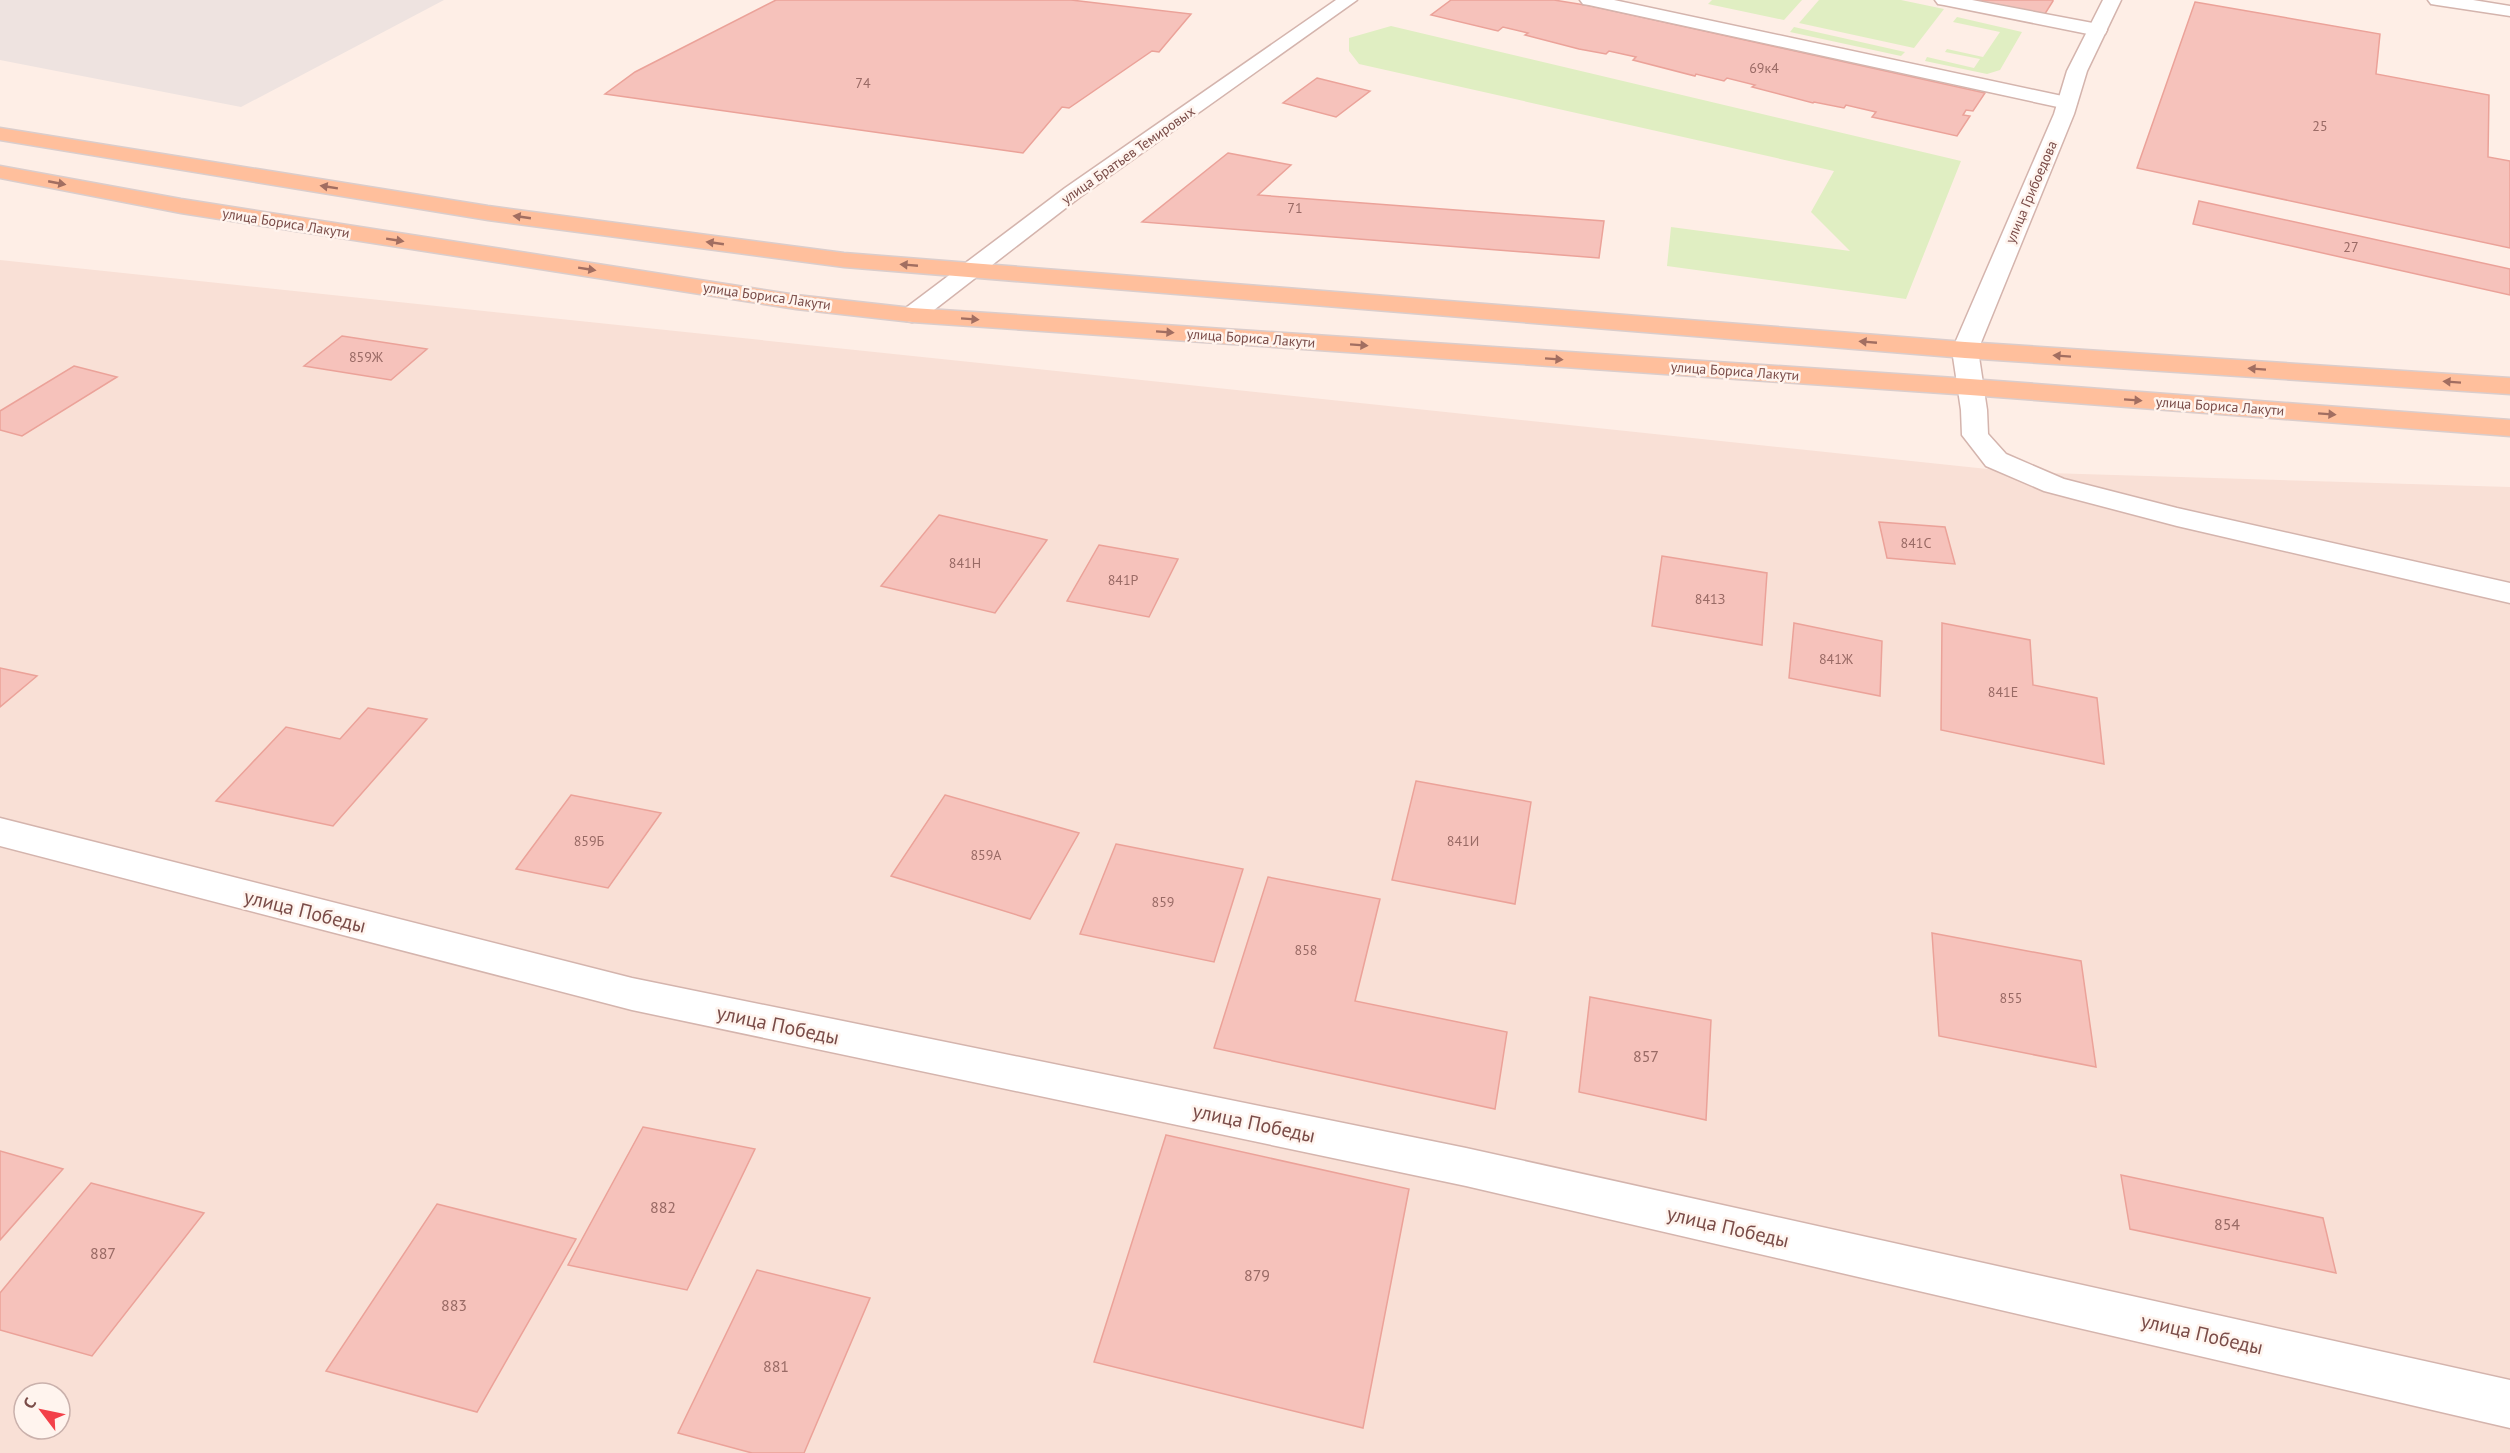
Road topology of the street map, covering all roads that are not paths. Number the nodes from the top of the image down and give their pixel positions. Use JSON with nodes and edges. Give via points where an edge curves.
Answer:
{"nodes":[{"id":1,"x":1348,"y":0,"type":"edge"},
{"id":2,"x":1589,"y":0,"type":"edge"},
{"id":3,"x":1944,"y":0,"type":"edge"},
{"id":4,"x":2112,"y":0,"type":"edge"},
{"id":5,"x":2437,"y":0,"type":"edge"},
{"id":6,"x":2510,"y":11,"type":"edge"},
{"id":7,"x":2098,"y":30,"type":"junction"},
{"id":8,"x":2067,"y":103,"type":"junction"},
{"id":9,"x":0,"y":134,"type":"edge"},
{"id":10,"x":0,"y":172,"type":"edge"},
{"id":11,"x":967,"y":270,"type":"junction"},
{"id":12,"x":912,"y":315,"type":"junction"},
{"id":13,"x":1965,"y":350,"type":"junction"},
{"id":14,"x":2510,"y":386,"type":"edge"},
{"id":15,"x":1970,"y":387,"type":"junction"},
{"id":16,"x":2510,"y":428,"type":"edge"},
{"id":17,"x":2510,"y":593,"type":"edge"},
{"id":18,"x":0,"y":832,"type":"edge"},
{"id":19,"x":2510,"y":1404,"type":"edge"}],
"edges":[{"from":1,"to":11,"type":"street","name":"улица Братьев Темировых"},
{"from":2,"to":8,"type":"street"},
{"from":3,"to":7,"type":"street"},
{"from":4,"to":7,"type":"street","name":"улица Грибоедова"},
{"from":5,"to":6,"type":"street"},
{"from":7,"to":8,"type":"street","name":"улица Грибоедова"},
{"from":8,"to":13,"type":"street","name":"улица Грибоедова"},
{"from":11,"to":9,"type":"main road","one_way":true,"via":[[844,260],[488,213]]},
{"from":10,"to":12,"type":"main road","name":"улица Бориса Лакути","one_way":true,"via":[[204,210],[796,302]]},
{"from":11,"to":12,"type":"street","name":"улица Братьев Темировых"},
{"from":13,"to":11,"type":"main road","one_way":true},
{"from":12,"to":15,"type":"main road","name":"улица Бориса Лакути","one_way":true},
{"from":14,"to":13,"type":"main road","one_way":true},
{"from":13,"to":15,"type":"street"},
{"from":15,"to":16,"type":"main road","name":"улица Бориса Лакути","one_way":true},
{"from":15,"to":17,"type":"street","via":[[1975,435],[1996,460],[2054,485]]},
{"from":18,"to":19,"type":"street","name":"улица Победы","via":[[632,994],[1466,1167]]}]}
